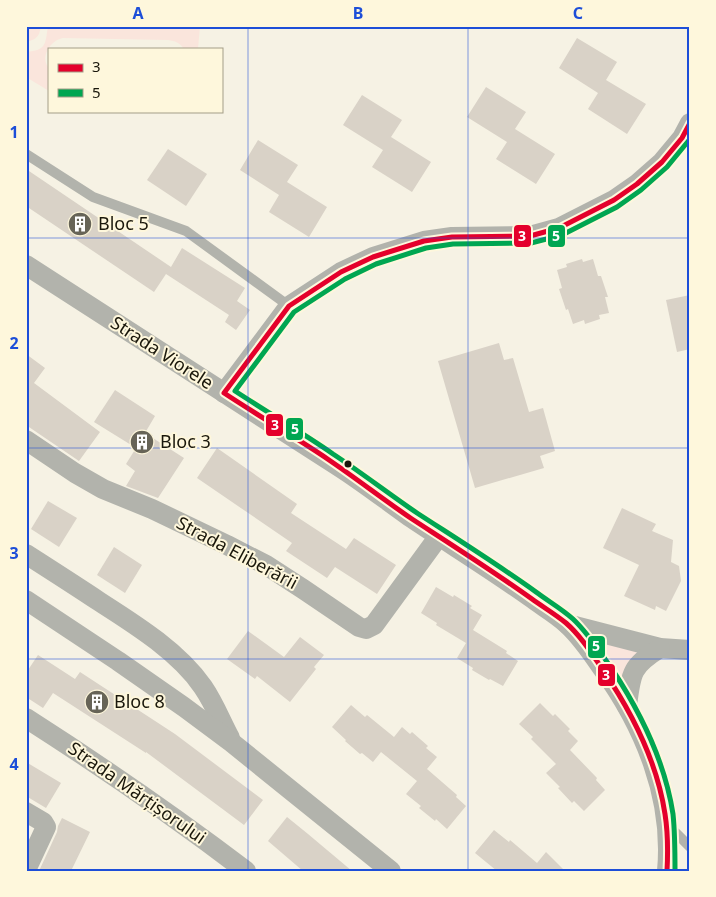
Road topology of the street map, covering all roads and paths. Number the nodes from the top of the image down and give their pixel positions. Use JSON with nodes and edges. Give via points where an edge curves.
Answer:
{"nodes":[{"id":1,"x":690,"y":123,"type":"edge"},
{"id":2,"x":26,"y":154,"type":"edge"},
{"id":3,"x":26,"y":265,"type":"edge"},
{"id":4,"x":289,"y":306,"type":"junction"},
{"id":5,"x":224,"y":393,"type":"junction"},
{"id":6,"x":26,"y":440,"type":"edge"},
{"id":7,"x":439,"y":536,"type":"junction"},
{"id":8,"x":26,"y":554,"type":"edge"},
{"id":9,"x":26,"y":600,"type":"edge"},
{"id":10,"x":567,"y":624,"type":"junction"},
{"id":11,"x":660,"y":648,"type":"junction"},
{"id":12,"x":690,"y":650,"type":"edge"},
{"id":13,"x":627,"y":706,"type":"junction"},
{"id":14,"x":26,"y":718,"type":"edge"},
{"id":15,"x":232,"y":742,"type":"junction"},
{"id":16,"x":26,"y":812,"type":"edge"},
{"id":17,"x":668,"y":827,"type":"junction"},
{"id":18,"x":690,"y":847,"type":"edge"},
{"id":19,"x":26,"y":870,"type":"edge"},
{"id":20,"x":246,"y":871,"type":"edge"},
{"id":21,"x":391,"y":871,"type":"edge"},
{"id":22,"x":667,"y":871,"type":"edge"}],
"edges":[{"from":1,"to":4,"type":"street","via":[[662,162],[637,184],[614,200],[559,228],[530,236],[424,241],[374,257],[341,272]]},
{"from":2,"to":4,"type":"lane","via":[[93,197],[186,231]]},
{"from":3,"to":5,"type":"street","name":"Strada Viorele"},
{"from":4,"to":5,"type":"street"},
{"from":5,"to":7,"type":"street","name":"Strada Viorele"},
{"from":6,"to":7,"type":"street","name":"Strada Eliberării","via":[[103,488],[266,565],[366,629],[374,625]]},
{"from":7,"to":10,"type":"street","name":"Strada Viorele"},
{"from":8,"to":15,"type":"street","via":[[140,627],[174,655],[203,687]]},
{"from":9,"to":15,"type":"street"},
{"from":10,"to":11,"type":"street"},
{"from":10,"to":13,"type":"street","name":"Strada Viorele","via":[[592,653]]},
{"from":11,"to":12,"type":"street"},
{"from":11,"to":13,"type":"street","via":[[636,667]]},
{"from":13,"to":17,"type":"street","name":"Strada Viorele","via":[[655,770]]},
{"from":14,"to":20,"type":"street","name":"Strada Mărțișorului","via":[[89,758]]},
{"from":15,"to":21,"type":"street"},
{"from":16,"to":19,"type":"street","via":[[46,827]]},
{"from":17,"to":18,"type":"lane"},
{"from":17,"to":22,"type":"street","name":"Strada Viorele"}]}
